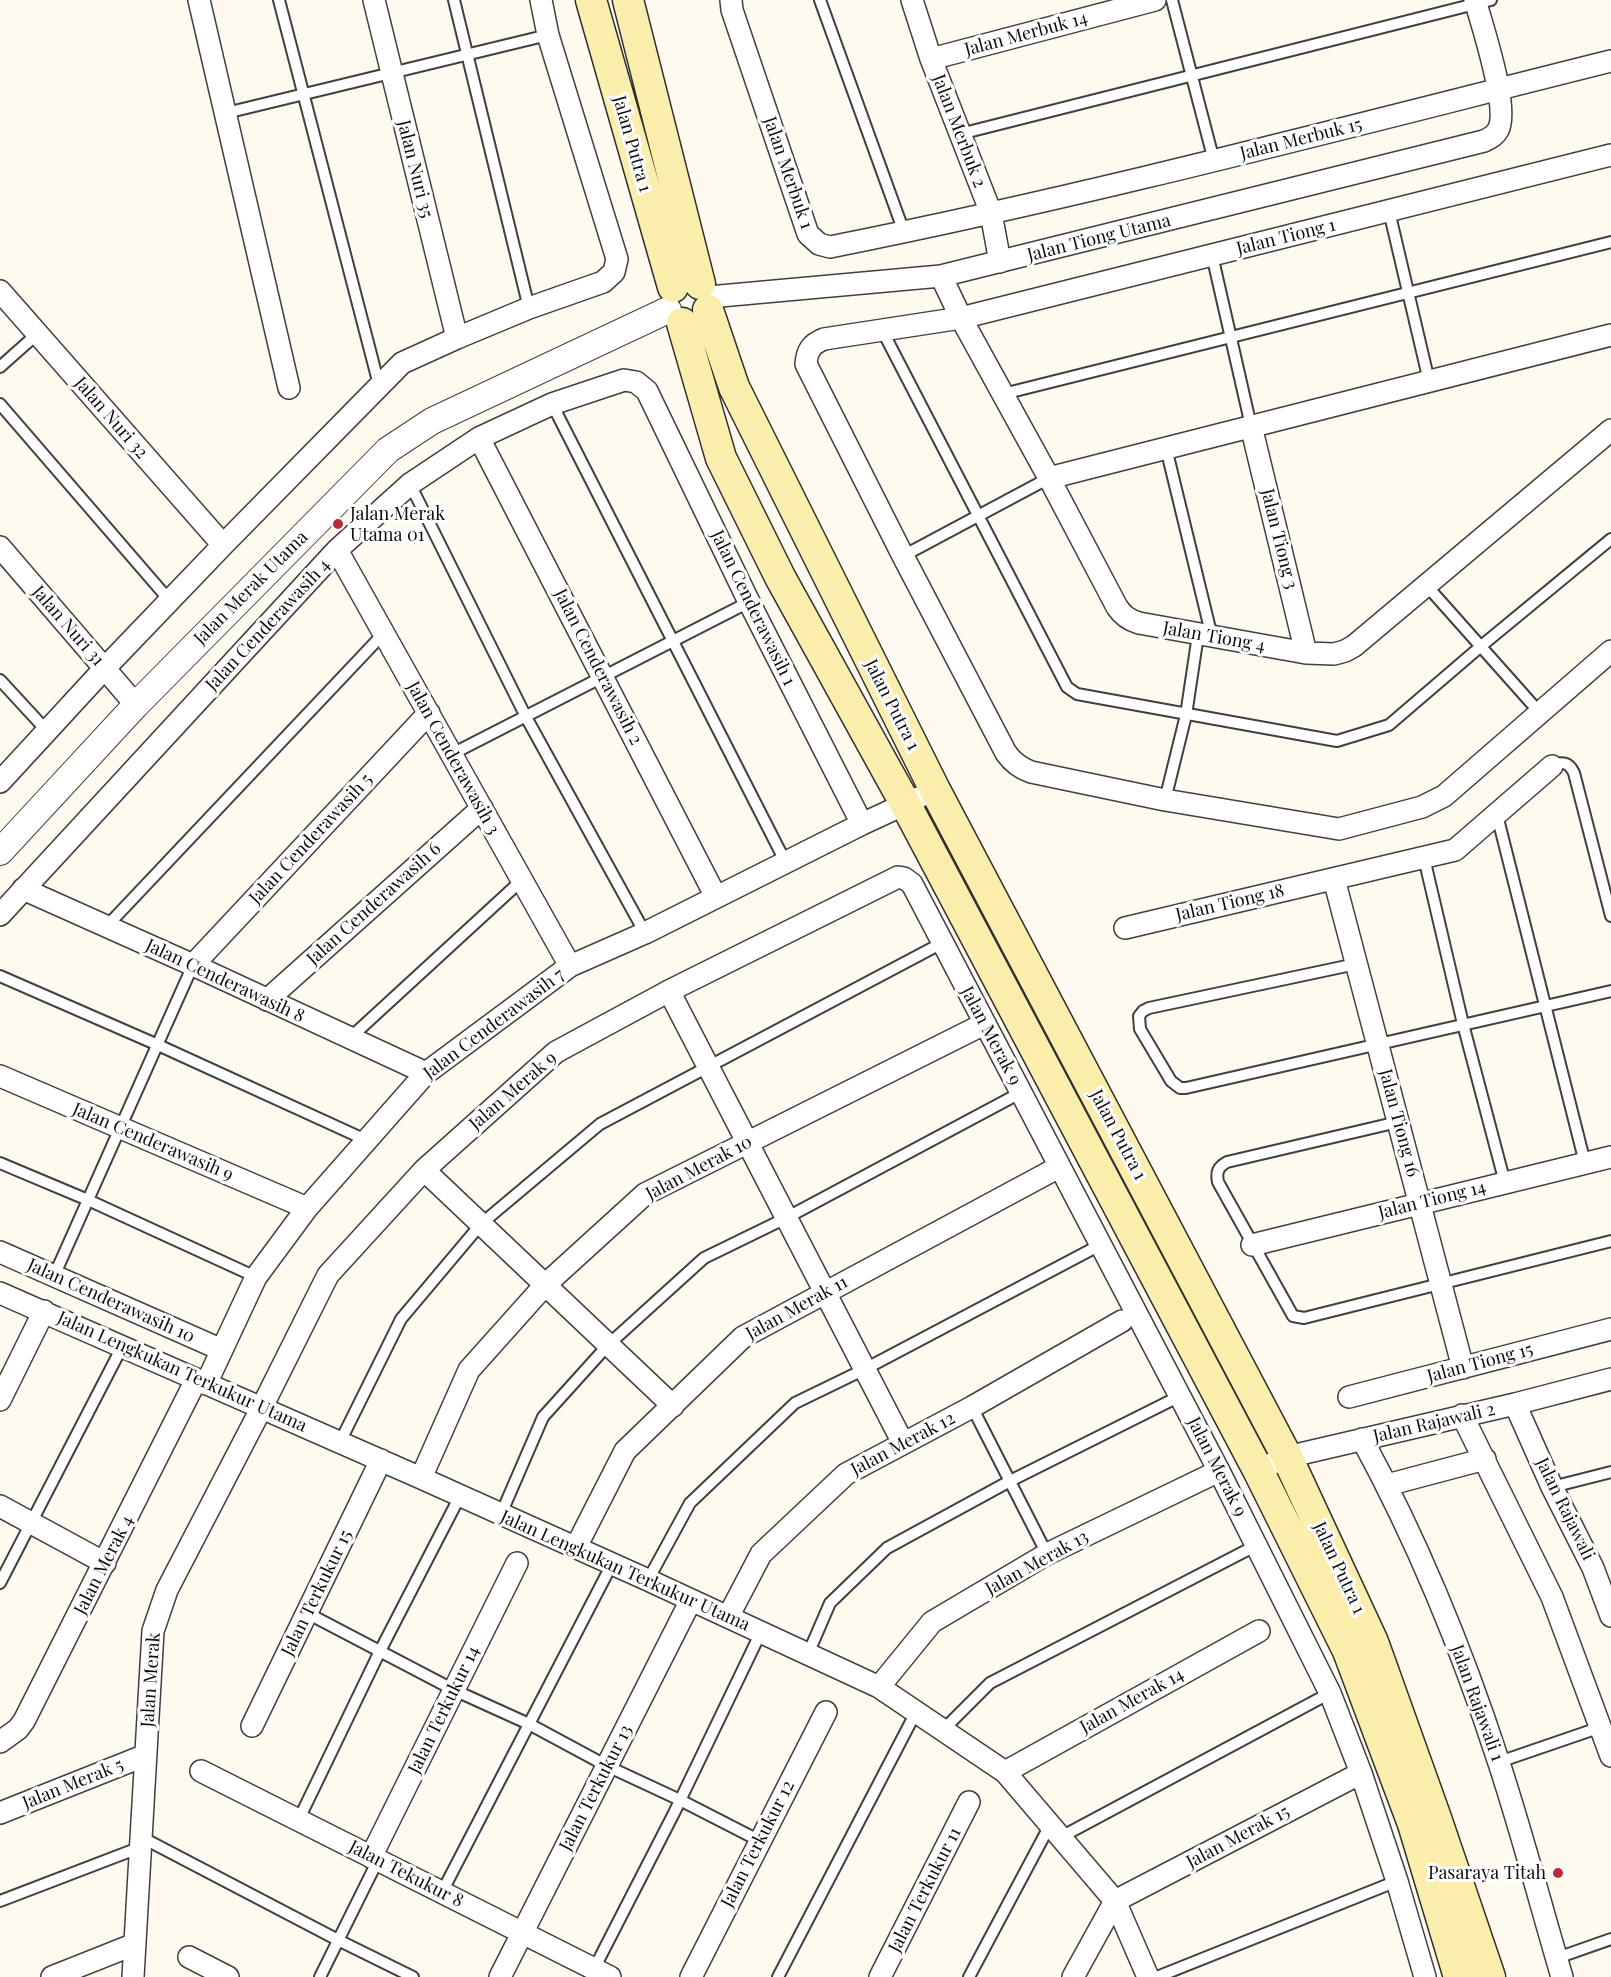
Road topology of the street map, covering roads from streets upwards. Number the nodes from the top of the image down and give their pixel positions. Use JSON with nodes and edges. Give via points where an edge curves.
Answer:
{"nodes":[{"id":1,"x":199,"y":0,"type":"edge"},
{"id":2,"x":374,"y":0,"type":"edge"},
{"id":3,"x":541,"y":0,"type":"edge"},
{"id":4,"x":591,"y":0,"type":"edge"},
{"id":5,"x":628,"y":0,"type":"edge"},
{"id":6,"x":731,"y":0,"type":"edge"},
{"id":7,"x":912,"y":0,"type":"edge"},
{"id":8,"x":1155,"y":0,"type":"edge"},
{"id":9,"x":1481,"y":1,"type":"edge"},
{"id":10,"x":931,"y":59,"type":"junction"},
{"id":11,"x":1611,"y":61,"type":"edge"},
{"id":12,"x":1498,"y":89,"type":"junction"},
{"id":13,"x":1611,"y":155,"type":"edge"},
{"id":14,"x":991,"y":213,"type":"junction"},
{"id":15,"x":1000,"y":262,"type":"junction"},
{"id":16,"x":941,"y":276,"type":"junction"},
{"id":17,"x":0,"y":291,"type":"edge"},
{"id":18,"x":690,"y":302,"type":"junction"},
{"id":19,"x":961,"y":318,"type":"junction"},
{"id":20,"x":1611,"y":335,"type":"edge"},
{"id":21,"x":457,"y":338,"type":"junction"},
{"id":22,"x":290,"y":388,"type":"dead end"},
{"id":23,"x":647,"y":391,"type":"joint"},
{"id":24,"x":1251,"y":426,"type":"junction"},
{"id":25,"x":1611,"y":430,"type":"edge"},
{"id":26,"x":479,"y":438,"type":"junction"},
{"id":27,"x":1048,"y":478,"type":"junction"},
{"id":28,"x":223,"y":545,"type":"junction"},
{"id":29,"x":0,"y":547,"type":"edge"},
{"id":30,"x":337,"y":550,"type":"junction"},
{"id":31,"x":1611,"y":651,"type":"edge"},
{"id":32,"x":1306,"y":653,"type":"junction"},
{"id":33,"x":105,"y":668,"type":"junction"},
{"id":34,"x":136,"y":705,"type":"junction"},
{"id":35,"x":429,"y":713,"type":"junction"},
{"id":36,"x":1552,"y":766,"type":"road end"},
{"id":37,"x":0,"y":782,"type":"edge"},
{"id":38,"x":935,"y":790,"type":"junction"},
{"id":39,"x":906,"y":805,"type":"junction"},
{"id":40,"x":482,"y":808,"type":"junction"},
{"id":41,"x":862,"y":824,"type":"junction"},
{"id":42,"x":0,"y":852,"type":"edge"},
{"id":43,"x":1334,"y":879,"type":"junction"},
{"id":44,"x":23,"y":889,"type":"junction"},
{"id":45,"x":716,"y":897,"type":"junction"},
{"id":46,"x":0,"y":915,"type":"edge"},
{"id":47,"x":1125,"y":928,"type":"dead end"},
{"id":48,"x":194,"y":965,"type":"junction"},
{"id":49,"x":570,"y":966,"type":"junction"},
{"id":50,"x":669,"y":991,"type":"junction"},
{"id":51,"x":267,"y":1000,"type":"junction"},
{"id":52,"x":984,"y":1024,"type":"junction"},
{"id":53,"x":426,"y":1073,"type":"junction"},
{"id":54,"x":0,"y":1076,"type":"edge"},
{"id":55,"x":747,"y":1142,"type":"junction"},
{"id":56,"x":1611,"y":1156,"type":"edge"},
{"id":57,"x":1059,"y":1167,"type":"junction"},
{"id":58,"x":424,"y":1170,"type":"junction"},
{"id":59,"x":1419,"y":1203,"type":"junction"},
{"id":60,"x":307,"y":1208,"type":"junction"},
{"id":61,"x":1252,"y":1245,"type":"road end"},
{"id":62,"x":0,"y":1252,"type":"edge"},
{"id":63,"x":545,"y":1285,"type":"junction"},
{"id":64,"x":0,"y":1293,"type":"edge"},
{"id":65,"x":825,"y":1293,"type":"junction"},
{"id":66,"x":44,"y":1311,"type":"junction"},
{"id":67,"x":1122,"y":1321,"type":"dead end"},
{"id":68,"x":1611,"y":1329,"type":"edge"},
{"id":69,"x":222,"y":1350,"type":"junction"},
{"id":70,"x":1463,"y":1368,"type":"junction"},
{"id":71,"x":1611,"y":1379,"type":"edge"},
{"id":72,"x":201,"y":1382,"type":"junction"},
{"id":73,"x":2,"y":1391,"type":"edge"},
{"id":74,"x":1349,"y":1397,"type":"dead end"},
{"id":75,"x":1515,"y":1404,"type":"junction"},
{"id":76,"x":673,"y":1406,"type":"junction"},
{"id":77,"x":262,"y":1407,"type":"junction"},
{"id":78,"x":1462,"y":1415,"type":"junction"},
{"id":79,"x":1362,"y":1439,"type":"junction"},
{"id":80,"x":903,"y":1443,"type":"junction"},
{"id":81,"x":1287,"y":1457,"type":"junction"},
{"id":82,"x":1485,"y":1459,"type":"junction"},
{"id":83,"x":381,"y":1460,"type":"junction"},
{"id":84,"x":1258,"y":1470,"type":"junction"},
{"id":85,"x":1219,"y":1471,"type":"junction"},
{"id":86,"x":421,"y":1478,"type":"junction"},
{"id":87,"x":1387,"y":1485,"type":"junction"},
{"id":88,"x":0,"y":1506,"type":"edge"},
{"id":89,"x":576,"y":1547,"type":"junction"},
{"id":90,"x":105,"y":1563,"type":"junction"},
{"id":91,"x":517,"y":1563,"type":"dead end"},
{"id":92,"x":1602,"y":1565,"type":"edge"},
{"id":93,"x":691,"y":1600,"type":"junction"},
{"id":94,"x":1611,"y":1616,"type":"edge"},
{"id":95,"x":728,"y":1617,"type":"junction"},
{"id":96,"x":1259,"y":1631,"type":"dead end"},
{"id":97,"x":879,"y":1688,"type":"junction"},
{"id":98,"x":826,"y":1712,"type":"dead end"},
{"id":99,"x":252,"y":1726,"type":"dead end"},
{"id":100,"x":0,"y":1742,"type":"edge"},
{"id":101,"x":146,"y":1755,"type":"junction"},
{"id":102,"x":1611,"y":1756,"type":"edge"},
{"id":103,"x":201,"y":1771,"type":"dead end"},
{"id":104,"x":1005,"y":1772,"type":"junction"},
{"id":105,"x":1361,"y":1773,"type":"junction"},
{"id":106,"x":969,"y":1802,"type":"dead end"},
{"id":107,"x":0,"y":1813,"type":"edge"},
{"id":108,"x":374,"y":1858,"type":"junction"},
{"id":109,"x":1115,"y":1901,"type":"junction"},
{"id":110,"x":523,"y":1933,"type":"junction"},
{"id":111,"x":135,"y":1944,"type":"junction"},
{"id":112,"x":189,"y":1957,"type":"dead end"},
{"id":113,"x":1559,"y":1967,"type":"edge"},
{"id":114,"x":602,"y":1973,"type":"edge"},
{"id":115,"x":52,"y":1977,"type":"edge"},
{"id":116,"x":133,"y":1977,"type":"edge"},
{"id":117,"x":228,"y":1977,"type":"edge"},
{"id":118,"x":500,"y":1977,"type":"edge"},
{"id":119,"x":691,"y":1977,"type":"edge"},
{"id":120,"x":880,"y":1977,"type":"edge"},
{"id":121,"x":1073,"y":1977,"type":"edge"},
{"id":122,"x":1148,"y":1977,"type":"edge"},
{"id":123,"x":1425,"y":1977,"type":"edge"},
{"id":124,"x":1459,"y":1977,"type":"edge"},
{"id":125,"x":1490,"y":1977,"type":"edge"}],
"edges":[{"from":1,"to":22,"type":"street"},
{"from":2,"to":21,"type":"street","name":"Jalan Nuri 35"},
{"from":3,"to":21,"type":"street","via":[[617,259],[614,272],[603,282]]},
{"from":4,"to":18,"type":"main road","name":"Jalan Putra 1"},
{"from":5,"to":18,"type":"main road","name":"Jalan Putra 1"},
{"from":6,"to":14,"type":"street","name":"Jalan Merbuk 1","via":[[808,234],[819,244],[830,247]]},
{"from":7,"to":10,"type":"street","name":"Jalan Merbuk 2"},
{"from":8,"to":10,"type":"street","name":"Jalan Merbuk 14"},
{"from":9,"to":12,"type":"street"},
{"from":10,"to":14,"type":"street","name":"Jalan Merbuk 2"},
{"from":11,"to":12,"type":"street","name":"Jalan Merbuk 15"},
{"from":12,"to":14,"type":"street","name":"Jalan Merbuk 15"},
{"from":12,"to":15,"type":"street","name":"Jalan Tiong Utama","via":[[1501,122],[1498,131],[1484,141]]},
{"from":13,"to":19,"type":"street","name":"Jalan Tiong 1"},
{"from":14,"to":15,"type":"street","name":"Jalan Merbuk 2"},
{"from":15,"to":16,"type":"street","name":"Jalan Tiong Utama"},
{"from":16,"to":18,"type":"street","name":"Jalan Tiong Utama"},
{"from":16,"to":19,"type":"street","name":"Jalan Tiong 4"},
{"from":17,"to":28,"type":"street","name":"Jalan Nuri 32"},
{"from":18,"to":34,"type":"street","name":"Jalan Merak Utama","via":[[432,421],[388,450]]},
{"from":18,"to":38,"type":"main road","name":"Jalan Putra 1"},
{"from":18,"to":39,"type":"main road","name":"Jalan Putra 1","via":[[721,458],[780,577]]},
{"from":19,"to":27,"type":"street","name":"Jalan Tiong 4"},
{"from":19,"to":31,"type":"street","name":"Jalan Tiong 1","via":[[824,339],[807,352],[806,364],[1006,753],[1021,768],[1165,800],[1339,829],[1434,802]]},
{"from":20,"to":24,"type":"street"},
{"from":21,"to":28,"type":"street","via":[[402,363]]},
{"from":23,"to":26,"type":"street","name":"Jalan Cenderawasih 4","via":[[636,382],[624,380],[552,404]]},
{"from":23,"to":41,"type":"street","name":"Jalan Cenderawasih 1"},
{"from":24,"to":27,"type":"street"},
{"from":24,"to":32,"type":"street","name":"Jalan Tiong 3"},
{"from":25,"to":32,"type":"street","name":"Jalan Tiong 4","via":[[1354,646],[1334,654]]},
{"from":26,"to":30,"type":"street","name":"Jalan Cenderawasih 4","via":[[410,484]]},
{"from":26,"to":45,"type":"street","name":"Jalan Cenderawasih 2"},
{"from":27,"to":32,"type":"street","name":"Jalan Tiong 4","via":[[1122,615],[1130,621]]},
{"from":28,"to":33,"type":"street"},
{"from":29,"to":33,"type":"street","name":"Jalan Nuri 31"},
{"from":30,"to":35,"type":"street","name":"Jalan Cenderawasih 3"},
{"from":30,"to":44,"type":"street","name":"Jalan Cenderawasih 4"},
{"from":33,"to":34,"type":"street","name":"Jalan Nuri 31"},
{"from":33,"to":37,"type":"street"},
{"from":34,"to":42,"type":"street","name":"Jalan Merak Utama"},
{"from":35,"to":40,"type":"street","name":"Jalan Cenderawasih 3"},
{"from":35,"to":48,"type":"street","name":"Jalan Cenderawasih 5"},
{"from":36,"to":43,"type":"street","name":"Jalan Tiong 18","via":[[1455,850]]},
{"from":38,"to":39,"type":"street","name":"Jalan Cenderawasih 7"},
{"from":38,"to":81,"type":"main road","name":"Jalan Putra 1"},
{"from":39,"to":41,"type":"street","name":"Jalan Cenderawasih 7"},
{"from":39,"to":84,"type":"main road","name":"Jalan Putra 1"},
{"from":40,"to":49,"type":"street","name":"Jalan Cenderawasih 3"},
{"from":40,"to":51,"type":"street","name":"Jalan Cenderawasih 6"},
{"from":41,"to":45,"type":"street","name":"Jalan Cenderawasih 7"},
{"from":43,"to":47,"type":"street","name":"Jalan Tiong 18"},
{"from":43,"to":59,"type":"street","name":"Jalan Tiong 16"},
{"from":44,"to":46,"type":"street","name":"Jalan Cenderawasih 4"},
{"from":44,"to":48,"type":"street","name":"Jalan Cenderawasih 8"},
{"from":45,"to":49,"type":"street","name":"Jalan Cenderawasih 7"},
{"from":48,"to":51,"type":"street","name":"Jalan Cenderawasih 8"},
{"from":49,"to":53,"type":"street","name":"Jalan Cenderawasih 7"},
{"from":50,"to":52,"type":"street","name":"Jalan Merak 9","via":[[898,877],[912,884]]},
{"from":50,"to":55,"type":"street"},
{"from":50,"to":58,"type":"street","name":"Jalan Merak 9","via":[[556,1052]]},
{"from":51,"to":53,"type":"street","name":"Jalan Cenderawasih 8"},
{"from":52,"to":55,"type":"street","name":"Jalan Merak 10"},
{"from":52,"to":57,"type":"street","name":"Jalan Merak 9"},
{"from":53,"to":60,"type":"street","name":"Jalan Cenderawasih 7"},
{"from":54,"to":60,"type":"street","name":"Jalan Cenderawasih 9"},
{"from":55,"to":63,"type":"street","name":"Jalan Merak 10","via":[[645,1194]]},
{"from":55,"to":65,"type":"street"},
{"from":56,"to":59,"type":"street","name":"Jalan Tiong 14"},
{"from":57,"to":65,"type":"street","name":"Jalan Merak 11"},
{"from":57,"to":85,"type":"street","name":"Jalan Merak 9"},
{"from":58,"to":63,"type":"street"},
{"from":58,"to":77,"type":"street","name":"Jalan Merak 9","via":[[328,1275]]},
{"from":59,"to":61,"type":"street","name":"Jalan Tiong 14"},
{"from":59,"to":70,"type":"street","name":"Jalan Tiong 16"},
{"from":60,"to":69,"type":"street","name":"Jalan Cenderawasih 7","via":[[256,1277]]},
{"from":62,"to":69,"type":"street","name":"Jalan Cenderawasih 10"},
{"from":63,"to":76,"type":"street"},
{"from":63,"to":86,"type":"street","name":"Jalan Merak 10","via":[[469,1370]]},
{"from":64,"to":66,"type":"street","name":"Jalan Lengkukan Terkukur Utama"},
{"from":65,"to":76,"type":"street","name":"Jalan Merak 11","via":[[743,1337]]},
{"from":65,"to":80,"type":"street"},
{"from":66,"to":72,"type":"street","name":"Jalan Lengkukan Terkukur Utama"},
{"from":66,"to":73,"type":"street"},
{"from":67,"to":80,"type":"street","name":"Jalan Merak 12"},
{"from":68,"to":70,"type":"street","name":"Jalan Tiong 15"},
{"from":69,"to":72,"type":"street","name":"Jalan Cenderawasih 7"},
{"from":70,"to":74,"type":"street","name":"Jalan Tiong 15"},
{"from":71,"to":75,"type":"street","name":"Jalan Rajawali 2"},
{"from":72,"to":77,"type":"street","name":"Jalan Lengkukan Terkukur Utama"},
{"from":72,"to":90,"type":"street","name":"Jalan Merak 4"},
{"from":75,"to":78,"type":"street","name":"Jalan Rajawali 2"},
{"from":75,"to":92,"type":"street","name":"Jalan Rajawali","via":[[1552,1487]]},
{"from":76,"to":89,"type":"street","name":"Jalan Merak 11","via":[[625,1451]]},
{"from":77,"to":83,"type":"street","name":"Jalan Lengkukan Terkukur Utama"},
{"from":77,"to":101,"type":"street","name":"Jalan Merak","via":[[167,1590],[156,1621]]},
{"from":78,"to":79,"type":"street","name":"Jalan Rajawali 2"},
{"from":78,"to":82,"type":"street"},
{"from":79,"to":81,"type":"street","name":"Jalan Rajawali 2"},
{"from":79,"to":87,"type":"street","name":"Jalan Rajawali 1"},
{"from":80,"to":95,"type":"street","name":"Jalan Merak 12","via":[[846,1474],[761,1554]]},
{"from":81,"to":84,"type":"street","name":"Jalan Rajawali 2"},
{"from":81,"to":125,"type":"main road","name":"Jalan Putra 1","via":[[1373,1642]]},
{"from":82,"to":87,"type":"street"},
{"from":82,"to":102,"type":"street","via":[[1552,1598]]},
{"from":83,"to":86,"type":"street","name":"Jalan Lengkukan Terkukur Utama"},
{"from":83,"to":99,"type":"street","name":"Jalan Terkukur 15"},
{"from":84,"to":124,"type":"main road","name":"Jalan Putra 1","via":[[1348,1651],[1413,1824]]},
{"from":85,"to":97,"type":"street","name":"Jalan Merak 13","via":[[1047,1554],[932,1622]]},
{"from":85,"to":105,"type":"street","name":"Jalan Merak 9","via":[[1330,1693]]},
{"from":86,"to":89,"type":"street","name":"Jalan Lengkukan Terkukur Utama"},
{"from":87,"to":113,"type":"street","name":"Jalan Rajawali 1","via":[[1450,1628],[1499,1762]]},
{"from":88,"to":90,"type":"street"},
{"from":89,"to":93,"type":"street","name":"Jalan Lengkukan Terkukur Utama"},
{"from":90,"to":100,"type":"street","name":"Jalan Merak 4","via":[[24,1720]]},
{"from":91,"to":108,"type":"street","name":"Jalan Terkukur 14"},
{"from":92,"to":94,"type":"street","name":"Jalan Rajawali"},
{"from":93,"to":95,"type":"street","name":"Jalan Lengkukan Terkukur Utama"},
{"from":93,"to":110,"type":"street","name":"Jalan Terkukur 13"},
{"from":95,"to":97,"type":"street","name":"Jalan Lengkukan Terkukur Utama"},
{"from":96,"to":104,"type":"street","name":"Jalan Merak 14"},
{"from":97,"to":104,"type":"street","name":"Jalan Lengkukan Terkukur Utama"},
{"from":98,"to":119,"type":"street","name":"Jalan Terkukur 12"},
{"from":101,"to":107,"type":"street","name":"Jalan Merak 5"},
{"from":101,"to":111,"type":"street","name":"Jalan Merak"},
{"from":103,"to":108,"type":"street","name":"Jalan Tekukur 8"},
{"from":104,"to":109,"type":"street","name":"Jalan Lengkukan Terkukur Utama"},
{"from":105,"to":109,"type":"street","name":"Jalan Merak 15"},
{"from":105,"to":123,"type":"street","name":"Jalan Merak 9"},
{"from":106,"to":120,"type":"street","name":"Jalan Terkukur 11"},
{"from":108,"to":110,"type":"street","name":"Jalan Tekukur 8"},
{"from":109,"to":121,"type":"street"},
{"from":109,"to":122,"type":"street","name":"Jalan Lengkukan Terkukur Utama"},
{"from":110,"to":114,"type":"street","name":"Jalan Tekukur 8"},
{"from":110,"to":118,"type":"street","name":"Jalan Terkukur 13"},
{"from":111,"to":115,"type":"street"},
{"from":111,"to":116,"type":"street","name":"Jalan Merak"},
{"from":112,"to":117,"type":"street"}]}
